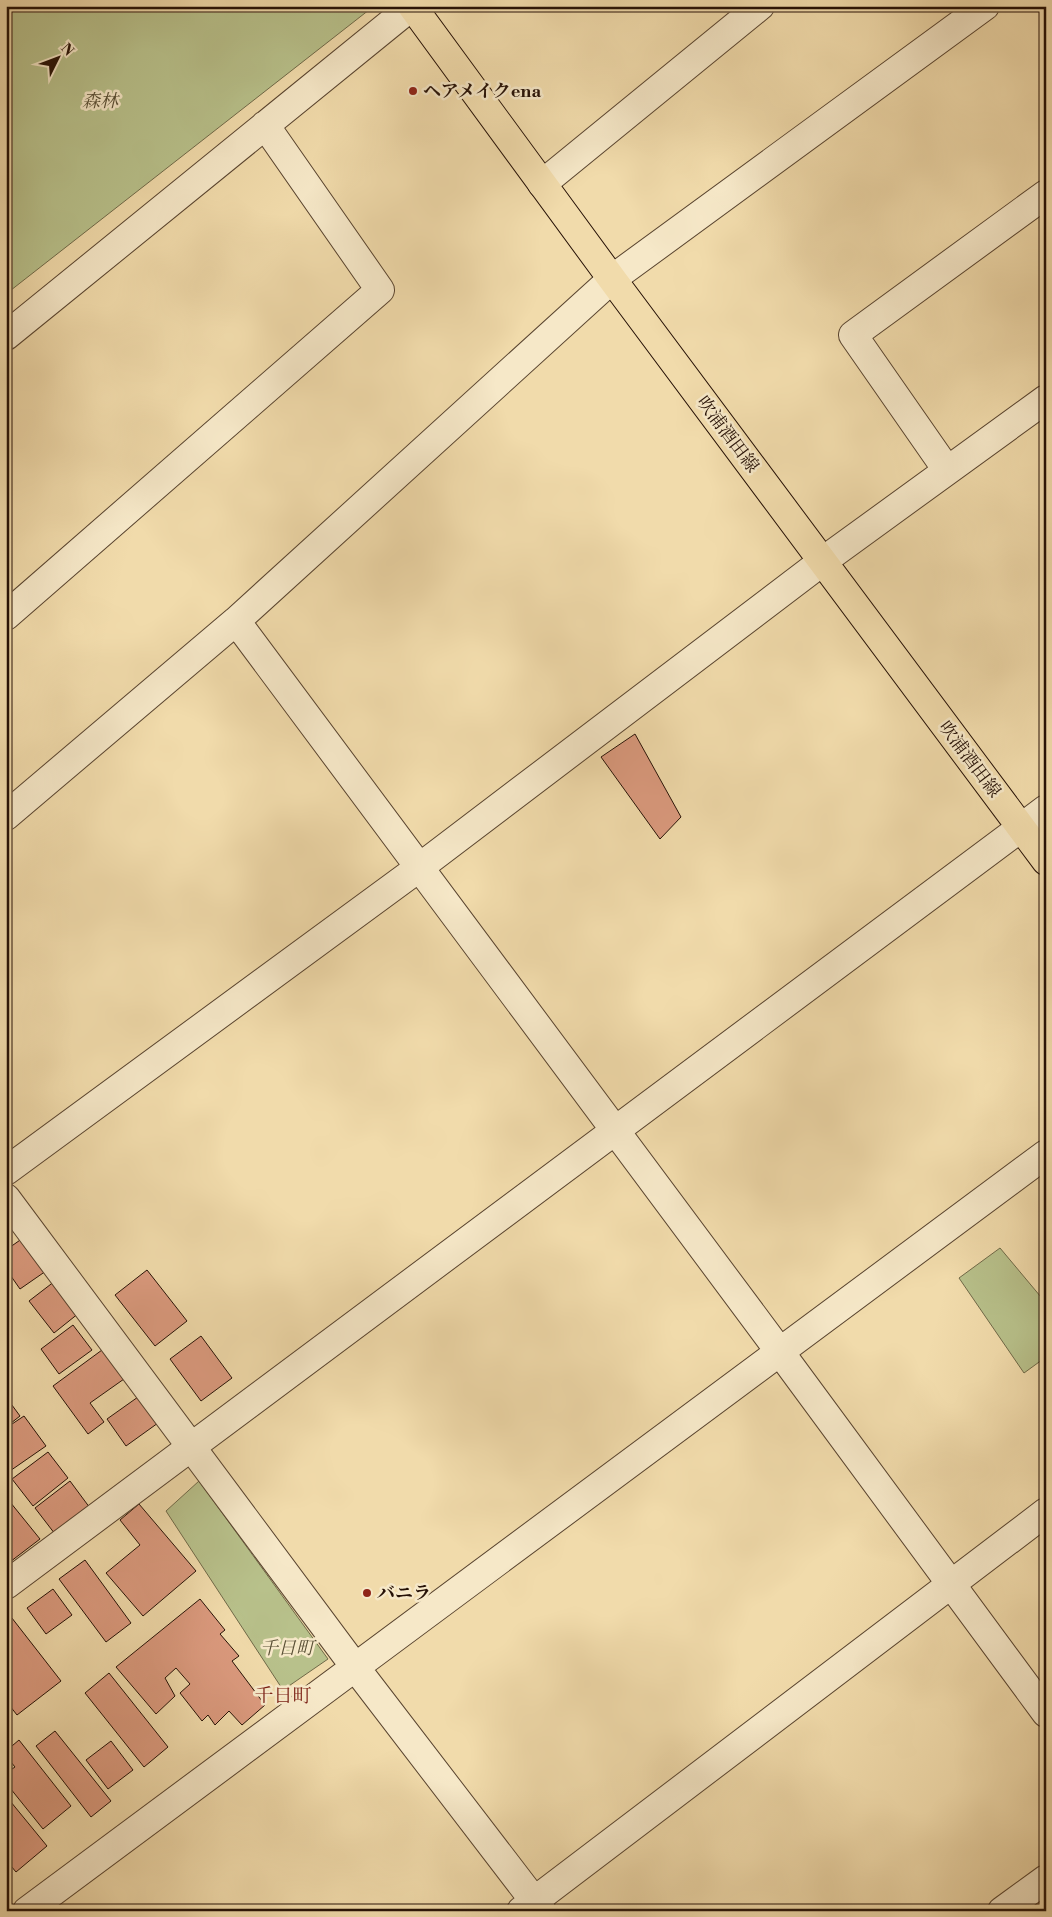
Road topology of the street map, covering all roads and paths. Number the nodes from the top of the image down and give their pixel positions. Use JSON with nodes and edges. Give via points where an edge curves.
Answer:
{"nodes":[{"id":1,"x":412,"y":6,"type":"edge"},
{"id":2,"x":760,"y":6,"type":"edge"},
{"id":3,"x":985,"y":6,"type":"edge"},
{"id":4,"x":265,"y":125,"type":"junction"},
{"id":5,"x":542,"y":184,"type":"junction"},
{"id":6,"x":1046,"y":194,"type":"edge"},
{"id":7,"x":612,"y":279,"type":"junction"},
{"id":8,"x":6,"y":336,"type":"edge"},
{"id":9,"x":1046,"y":399,"type":"edge"},
{"id":10,"x":947,"y":470,"type":"junction"},
{"id":11,"x":823,"y":561,"type":"junction"},
{"id":12,"x":6,"y":616,"type":"edge"},
{"id":13,"x":236,"y":620,"type":"junction"},
{"id":14,"x":1046,"y":809,"type":"edge"},
{"id":15,"x":6,"y":816,"type":"edge"},
{"id":16,"x":1021,"y":828,"type":"junction"},
{"id":17,"x":1046,"y":861,"type":"edge"},
{"id":18,"x":420,"y":867,"type":"junction"},
{"id":19,"x":616,"y":1131,"type":"junction"},
{"id":20,"x":1046,"y":1154,"type":"edge"},
{"id":21,"x":6,"y":1171,"type":"edge"},
{"id":22,"x":6,"y":1198,"type":"edge"},
{"id":23,"x":780,"y":1352,"type":"junction"},
{"id":24,"x":191,"y":1446,"type":"junction"},
{"id":25,"x":1046,"y":1512,"type":"edge"},
{"id":26,"x":950,"y":1584,"type":"junction"},
{"id":27,"x":6,"y":1585,"type":"edge"},
{"id":28,"x":355,"y":1667,"type":"junction"},
{"id":29,"x":1046,"y":1713,"type":"edge"},
{"id":30,"x":1046,"y":1879,"type":"edge"},
{"id":31,"x":532,"y":1907,"type":"edge"},
{"id":32,"x":27,"y":1911,"type":"edge"},
{"id":33,"x":1002,"y":1911,"type":"edge"}],
"edges":[{"from":1,"to":4,"type":"street"},
{"from":1,"to":5,"type":"main road","name":"吹浦酒田線"},
{"from":2,"to":5,"type":"street"},
{"from":3,"to":7,"type":"street"},
{"from":4,"to":8,"type":"street"},
{"from":4,"to":12,"type":"street","via":[[380,290]]},
{"from":5,"to":7,"type":"main road","name":"吹浦酒田線"},
{"from":6,"to":10,"type":"street","via":[[853,334]]},
{"from":7,"to":11,"type":"main road","name":"吹浦酒田線"},
{"from":7,"to":13,"type":"street"},
{"from":9,"to":10,"type":"street"},
{"from":10,"to":11,"type":"street"},
{"from":11,"to":16,"type":"main road","name":"吹浦酒田線"},
{"from":11,"to":18,"type":"street"},
{"from":13,"to":15,"type":"street"},
{"from":13,"to":18,"type":"street"},
{"from":14,"to":16,"type":"street"},
{"from":16,"to":17,"type":"main road","name":"吹浦酒田線"},
{"from":16,"to":19,"type":"street"},
{"from":18,"to":19,"type":"street"},
{"from":18,"to":21,"type":"street"},
{"from":19,"to":23,"type":"street"},
{"from":19,"to":24,"type":"street"},
{"from":20,"to":23,"type":"street"},
{"from":22,"to":24,"type":"street"},
{"from":23,"to":26,"type":"street"},
{"from":23,"to":28,"type":"street"},
{"from":24,"to":27,"type":"street"},
{"from":24,"to":28,"type":"street"},
{"from":25,"to":26,"type":"street"},
{"from":26,"to":29,"type":"street"},
{"from":26,"to":31,"type":"street"},
{"from":28,"to":31,"type":"street"},
{"from":28,"to":32,"type":"street"},
{"from":30,"to":33,"type":"street"}]}
